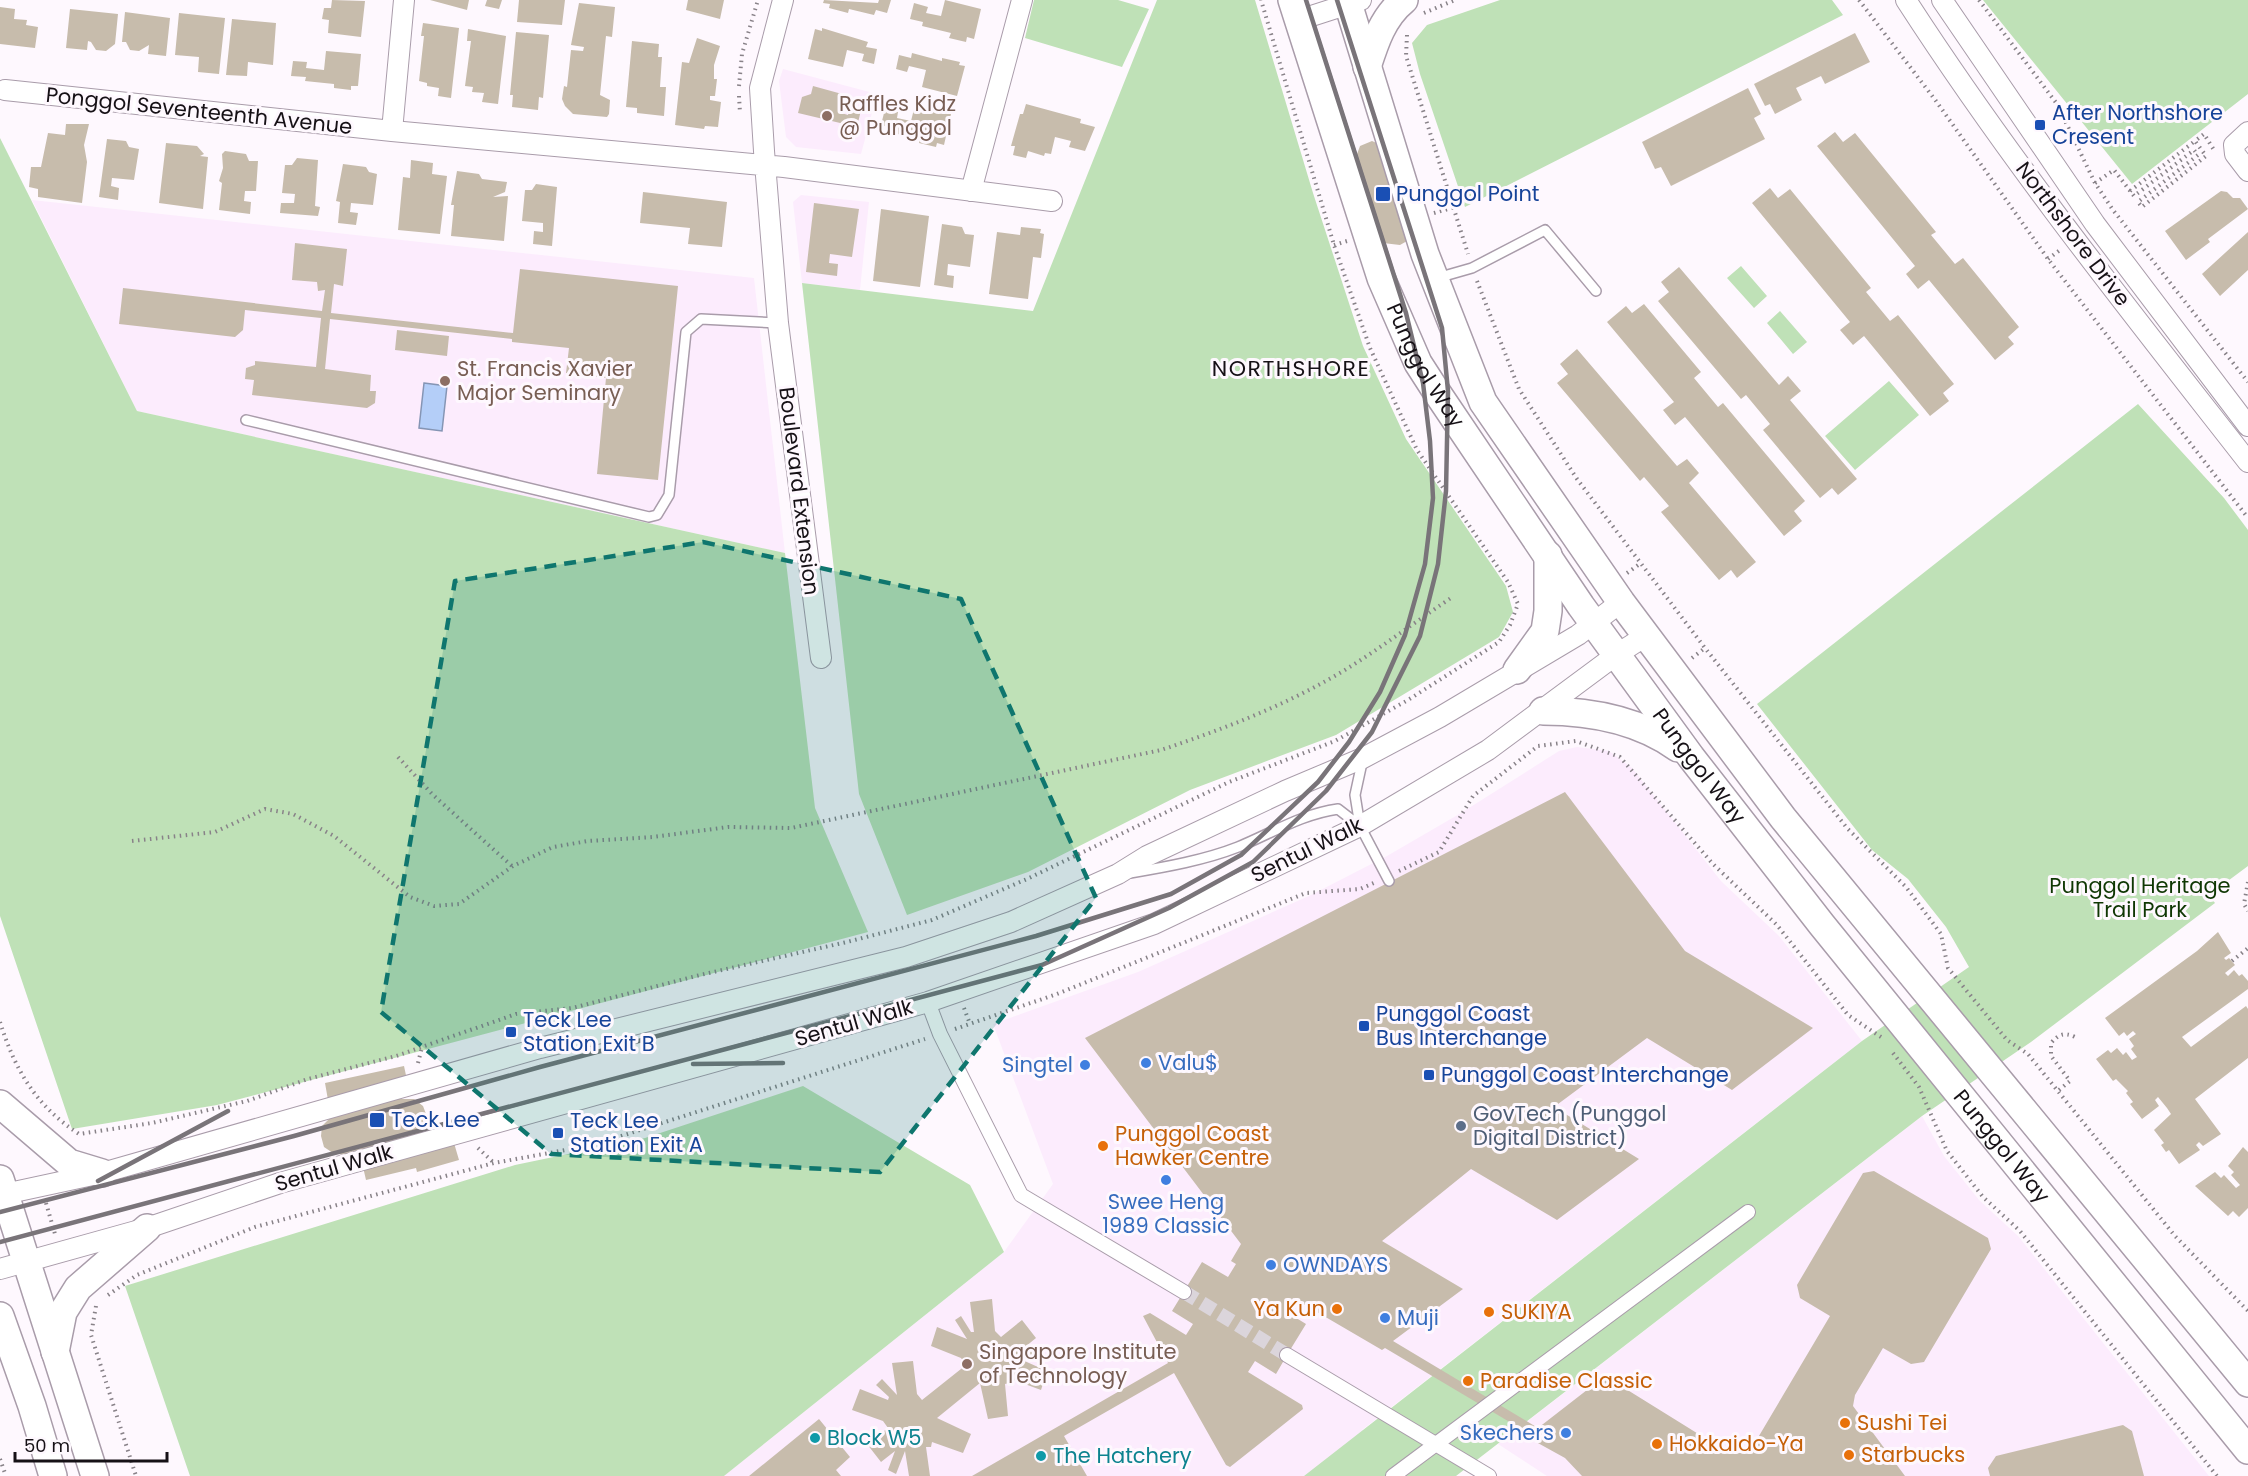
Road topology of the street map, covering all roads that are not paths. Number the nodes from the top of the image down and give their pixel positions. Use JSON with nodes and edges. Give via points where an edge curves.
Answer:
{"nodes":[{"id":1,"x":404,"y":0,"type":"edge"},
{"id":2,"x":783,"y":0,"type":"edge"},
{"id":3,"x":1022,"y":0,"type":"edge"},
{"id":4,"x":1906,"y":0,"type":"edge"},
{"id":5,"x":1942,"y":0,"type":"edge"},
{"id":6,"x":1352,"y":2,"type":"edge"},
{"id":7,"x":1412,"y":7,"type":"edge"},
{"id":8,"x":1296,"y":10,"type":"edge"},
{"id":9,"x":1367,"y":66,"type":"junction"},
{"id":10,"x":5,"y":90,"type":"dead end"},
{"id":11,"x":392,"y":131,"type":"junction"},
{"id":12,"x":2248,"y":132,"type":"edge"},
{"id":13,"x":765,"y":166,"type":"junction"},
{"id":14,"x":2248,"y":171,"type":"edge"},
{"id":15,"x":971,"y":191,"type":"junction"},
{"id":16,"x":1052,"y":201,"type":"dead end"},
{"id":17,"x":1434,"y":279,"type":"junction"},
{"id":18,"x":1596,"y":291,"type":"dead end"},
{"id":19,"x":778,"y":323,"type":"junction"},
{"id":20,"x":246,"y":420,"type":"dead end"},
{"id":21,"x":2248,"y":426,"type":"edge"},
{"id":22,"x":2248,"y":462,"type":"edge"},
{"id":23,"x":1548,"y":555,"type":"junction"},
{"id":24,"x":1621,"y":602,"type":"junction"},
{"id":25,"x":1594,"y":624,"type":"junction"},
{"id":26,"x":1647,"y":635,"type":"junction"},
{"id":27,"x":1616,"y":655,"type":"junction"},
{"id":28,"x":821,"y":658,"type":"dead end"},
{"id":29,"x":1517,"y":670,"type":"junction"},
{"id":30,"x":1543,"y":711,"type":"junction"},
{"id":31,"x":1691,"y":757,"type":"junction"},
{"id":32,"x":1364,"y":758,"type":"junction"},
{"id":33,"x":1360,"y":826,"type":"junction"},
{"id":34,"x":1118,"y":874,"type":"junction"},
{"id":35,"x":1388,"y":879,"type":"road end"},
{"id":36,"x":928,"y":1002,"type":"junction"},
{"id":37,"x":0,"y":1104,"type":"edge"},
{"id":38,"x":102,"y":1173,"type":"junction"},
{"id":39,"x":2,"y":1190,"type":"edge"},
{"id":40,"x":1748,"y":1212,"type":"dead end"},
{"id":41,"x":147,"y":1228,"type":"junction"},
{"id":42,"x":26,"y":1262,"type":"junction"},
{"id":43,"x":0,"y":1269,"type":"edge"},
{"id":44,"x":1184,"y":1292,"type":"tunnel mouth"},
{"id":45,"x":0,"y":1316,"type":"edge"},
{"id":46,"x":1287,"y":1354,"type":"tunnel mouth"},
{"id":47,"x":55,"y":1355,"type":"junction"},
{"id":48,"x":0,"y":1369,"type":"edge"},
{"id":49,"x":2248,"y":1383,"type":"edge"},
{"id":50,"x":32,"y":1406,"type":"junction"},
{"id":51,"x":2248,"y":1450,"type":"edge"},
{"id":52,"x":53,"y":1476,"type":"edge"},
{"id":53,"x":95,"y":1476,"type":"edge"},
{"id":54,"x":1393,"y":1476,"type":"edge"},
{"id":55,"x":1490,"y":1476,"type":"edge"}],
"edges":[{"from":1,"to":11,"type":"street"},
{"from":2,"to":13,"type":"street","via":[[760,88]]},
{"from":3,"to":15,"type":"street"},
{"from":4,"to":22,"type":"street","name":"Northshore Drive","via":[[2074,239]]},
{"from":5,"to":21,"type":"street","name":"Northshore Drive","via":[[2095,224]]},
{"from":6,"to":8,"type":"street"},
{"from":6,"to":9,"type":"main road","name":"Punggol Way"},
{"from":7,"to":9,"type":"main road","via":[[1388,15]]},
{"from":8,"to":23,"type":"main road","name":"Punggol Way","via":[[1381,278],[1400,326],[1418,363]]},
{"from":9,"to":17,"type":"main road","name":"Punggol Way"},
{"from":10,"to":11,"type":"street","name":"Ponggol Seventeenth Avenue"},
{"from":11,"to":13,"type":"street","name":"Ponggol Seventeenth Avenue"},
{"from":12,"to":14,"type":"street","via":[[2234,145],[2235,154]]},
{"from":13,"to":15,"type":"street","name":"Ponggol Seventeenth Avenue"},
{"from":13,"to":19,"type":"street"},
{"from":15,"to":16,"type":"street","name":"Ponggol Seventeenth Avenue"},
{"from":17,"to":18,"type":"lane","via":[[1472,268],[1545,230]]},
{"from":17,"to":24,"type":"main road","name":"Punggol Way","via":[[1483,402]]},
{"from":19,"to":20,"type":"lane","via":[[701,319],[686,332],[669,495],[657,515],[649,517]]},
{"from":19,"to":28,"type":"street","name":"Boulevard Extension"},
{"from":23,"to":25,"type":"main road","name":"Punggol Way"},
{"from":23,"to":29,"type":"main road","via":[[1545,631]]},
{"from":24,"to":25,"type":"street"},
{"from":24,"to":26,"type":"main road","name":"Punggol Way"},
{"from":25,"to":27,"type":"main road","name":"Punggol Way"},
{"from":25,"to":29,"type":"street"},
{"from":26,"to":27,"type":"street","name":"Sentul Walk"},
{"from":26,"to":49,"type":"main road","name":"Punggol Way","via":[[1783,818]]},
{"from":27,"to":30,"type":"street","name":"Sentul Walk"},
{"from":27,"to":31,"type":"main road","name":"Punggol Way"},
{"from":29,"to":32,"type":"street"},
{"from":30,"to":31,"type":"main road","via":[[1581,711],[1623,722],[1658,734]]},
{"from":30,"to":33,"type":"street","name":"Sentul Walk","via":[[1488,750]]},
{"from":31,"to":51,"type":"main road","name":"Punggol Way","via":[[1884,1002]]},
{"from":32,"to":33,"type":"lane","via":[[1355,795]]},
{"from":32,"to":34,"type":"street","via":[[1147,856]]},
{"from":33,"to":34,"type":"lane","via":[[1338,809],[1316,812],[1236,848],[1161,868]]},
{"from":33,"to":35,"type":"lane"},
{"from":33,"to":36,"type":"street","name":"Sentul Walk","via":[[1154,924]]},
{"from":34,"to":38,"type":"street","via":[[1011,922],[906,957],[540,1048]]},
{"from":36,"to":41,"type":"street","name":"Sentul Walk","via":[[280,1183]]},
{"from":36,"to":44,"type":"street","via":[[940,1034],[1021,1195]]},
{"from":37,"to":38,"type":"main road","via":[[69,1163]]},
{"from":38,"to":39,"type":"street","via":[[41,1187]]},
{"from":39,"to":42,"type":"main road"},
{"from":40,"to":54,"type":"street"},
{"from":41,"to":42,"type":"street","name":"Sentul Walk"},
{"from":41,"to":47,"type":"main road","via":[[78,1288],[63,1312]]},
{"from":42,"to":43,"type":"street","name":"Sentul Walk"},
{"from":42,"to":47,"type":"main road"},
{"from":45,"to":50,"type":"main road"},
{"from":46,"to":55,"type":"street"},
{"from":47,"to":53,"type":"main road"},
{"from":48,"to":50,"type":"main road"},
{"from":50,"to":52,"type":"main road"}]}
